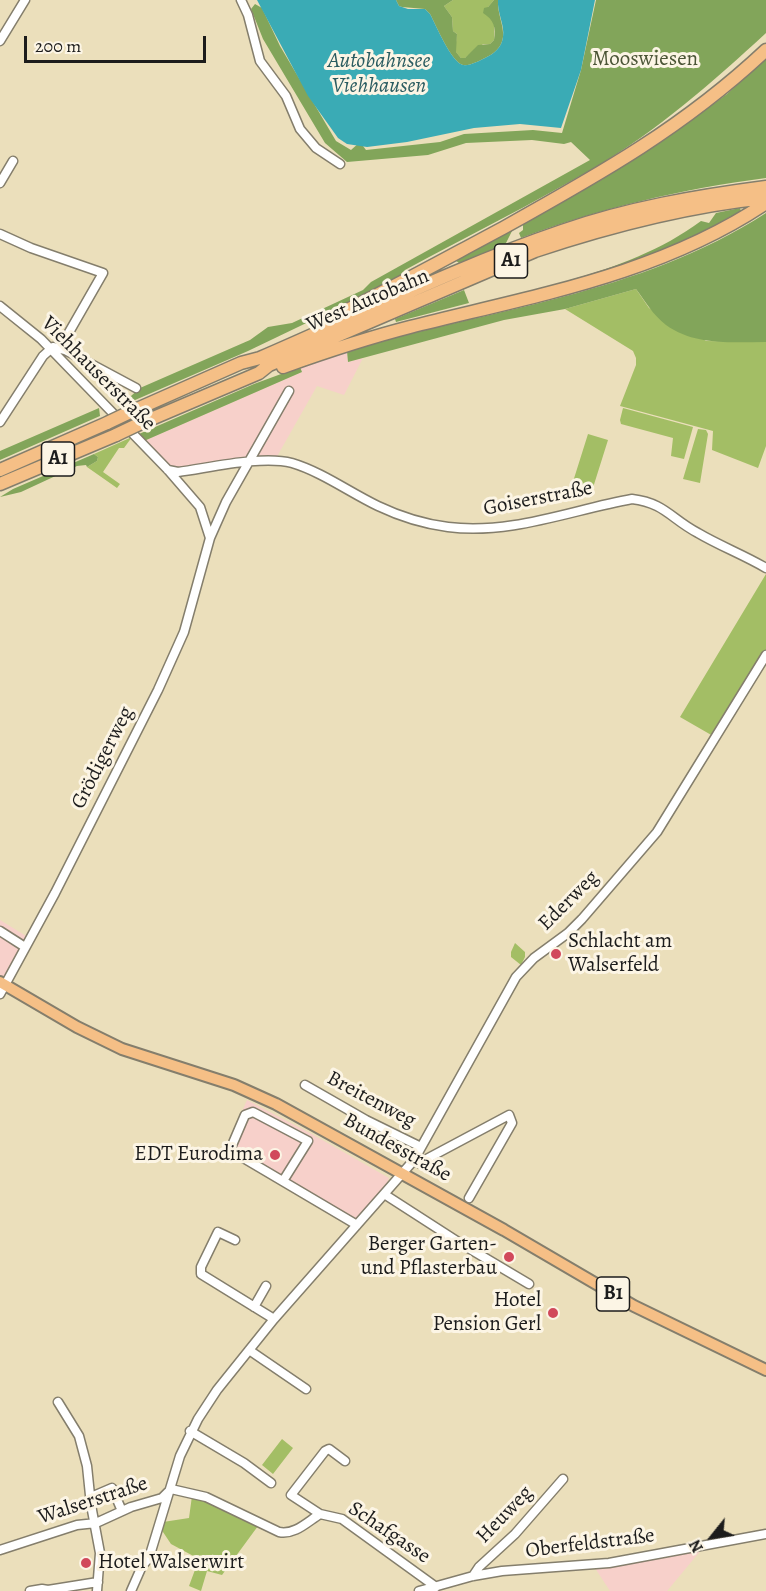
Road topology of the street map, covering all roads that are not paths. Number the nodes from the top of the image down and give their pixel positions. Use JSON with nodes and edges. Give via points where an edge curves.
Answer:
{"nodes":[{"id":1,"x":25,"y":0,"type":"edge"},
{"id":2,"x":241,"y":0,"type":"edge"},
{"id":3,"x":0,"y":41,"type":"edge"},
{"id":4,"x":766,"y":50,"type":"edge"},
{"id":5,"x":13,"y":161,"type":"dead end"},
{"id":6,"x":340,"y":164,"type":"dead end"},
{"id":7,"x":0,"y":183,"type":"edge"},
{"id":8,"x":766,"y":187,"type":"edge"},
{"id":9,"x":766,"y":198,"type":"edge"},
{"id":10,"x":766,"y":203,"type":"edge"},
{"id":11,"x":0,"y":234,"type":"edge"},
{"id":12,"x":0,"y":308,"type":"edge"},
{"id":13,"x":50,"y":348,"type":"junction"},
{"id":14,"x":60,"y":348,"type":"junction"},
{"id":15,"x":241,"y":363,"type":"junction"},
{"id":16,"x":259,"y":373,"type":"junction"},
{"id":17,"x":136,"y":388,"type":"dead end"},
{"id":18,"x":289,"y":391,"type":"dead end"},
{"id":19,"x":0,"y":422,"type":"edge"},
{"id":20,"x":248,"y":462,"type":"junction"},
{"id":21,"x":0,"y":470,"type":"edge"},
{"id":22,"x":168,"y":470,"type":"junction"},
{"id":23,"x":0,"y":484,"type":"edge"},
{"id":24,"x":210,"y":538,"type":"junction"},
{"id":25,"x":766,"y":568,"type":"edge"},
{"id":26,"x":766,"y":655,"type":"edge"},
{"id":27,"x":0,"y":931,"type":"edge"},
{"id":28,"x":25,"y":947,"type":"junction"},
{"id":29,"x":2,"y":987,"type":"edge"},
{"id":30,"x":305,"y":1085,"type":"dead end"},
{"id":31,"x":420,"y":1147,"type":"junction"},
{"id":32,"x":414,"y":1160,"type":"junction"},
{"id":33,"x":401,"y":1174,"type":"junction"},
{"id":34,"x":283,"y":1181,"type":"junction"},
{"id":35,"x":384,"y":1194,"type":"junction"},
{"id":36,"x":469,"y":1198,"type":"dead end"},
{"id":37,"x":357,"y":1225,"type":"junction"},
{"id":38,"x":235,"y":1240,"type":"dead end"},
{"id":39,"x":529,"y":1284,"type":"dead end"},
{"id":40,"x":266,"y":1286,"type":"dead end"},
{"id":41,"x":254,"y":1307,"type":"junction"},
{"id":42,"x":274,"y":1318,"type":"junction"},
{"id":43,"x":249,"y":1350,"type":"junction"},
{"id":44,"x":766,"y":1370,"type":"edge"},
{"id":45,"x":306,"y":1389,"type":"dead end"},
{"id":46,"x":58,"y":1402,"type":"dead end"},
{"id":47,"x":190,"y":1431,"type":"junction"},
{"id":48,"x":345,"y":1461,"type":"dead end"},
{"id":49,"x":563,"y":1479,"type":"dead end"},
{"id":50,"x":271,"y":1483,"type":"dead end"},
{"id":51,"x":171,"y":1489,"type":"junction"},
{"id":52,"x":91,"y":1497,"type":"junction"},
{"id":53,"x":122,"y":1511,"type":"junction"},
{"id":54,"x":320,"y":1514,"type":"junction"},
{"id":55,"x":96,"y":1523,"type":"junction"},
{"id":56,"x":766,"y":1534,"type":"edge"},
{"id":57,"x":0,"y":1550,"type":"edge"},
{"id":58,"x":473,"y":1576,"type":"junction"},
{"id":59,"x":98,"y":1587,"type":"edge"},
{"id":60,"x":436,"y":1587,"type":"junction"},
{"id":61,"x":30,"y":1591,"type":"edge"},
{"id":62,"x":131,"y":1591,"type":"edge"},
{"id":63,"x":419,"y":1591,"type":"edge"}],
"edges":[{"from":1,"to":3,"type":"street"},
{"from":2,"to":6,"type":"street","via":[[260,61],[286,96],[300,129],[316,148]]},
{"from":4,"to":15,"type":"highway","via":[[692,113],[597,176],[404,281]]},
{"from":5,"to":7,"type":"street"},
{"from":8,"to":15,"type":"highway","name":"West Autobahn","number":"A1","via":[[680,200],[563,231]]},
{"from":9,"to":16,"type":"highway","name":"West Autobahn","number":"A1","via":[[663,214],[535,251],[279,360]]},
{"from":10,"to":16,"type":"highway","via":[[687,246],[614,275],[407,328]]},
{"from":11,"to":14,"type":"street","via":[[103,273]]},
{"from":12,"to":13,"type":"street","name":"Viehhauserstraße"},
{"from":13,"to":14,"type":"street"},
{"from":13,"to":19,"type":"street"},
{"from":13,"to":22,"type":"street","name":"Viehhauserstraße"},
{"from":14,"to":17,"type":"street"},
{"from":15,"to":21,"type":"highway","name":"West Autobahn","number":"A1","bridge":true},
{"from":16,"to":23,"type":"highway","name":"West Autobahn","number":"A1","bridge":true},
{"from":18,"to":20,"type":"street","name":"Grödigerweg"},
{"from":20,"to":22,"type":"street","name":"Goiserstraße"},
{"from":20,"to":24,"type":"street","name":"Grödigerweg"},
{"from":20,"to":25,"type":"street","name":"Goiserstraße","via":[[293,464],[378,506],[416,521],[447,527],[483,530],[632,499],[646,501]]},
{"from":22,"to":24,"type":"street","via":[[200,507]]},
{"from":24,"to":28,"type":"street","name":"Grödigerweg","via":[[184,632],[171,661]]},
{"from":26,"to":31,"type":"street","name":"Ederweg","via":[[657,832],[578,923],[516,977]]},
{"from":27,"to":28,"type":"street"},
{"from":28,"to":29,"type":"street","name":"Grödigerweg"},
{"from":29,"to":33,"type":"main road","name":"Bundesstraße","number":"B1","via":[[127,1052],[234,1085],[276,1104]]},
{"from":30,"to":31,"type":"street","name":"Breitenweg"},
{"from":31,"to":32,"type":"street","name":"Ederweg"},
{"from":32,"to":33,"type":"street","name":"Ederweg"},
{"from":32,"to":36,"type":"street","via":[[419,1163],[509,1115],[512,1123]]},
{"from":33,"to":35,"type":"street","name":"Walserstraße"},
{"from":33,"to":44,"type":"main road","name":"Bundesstraße","number":"B1","via":[[634,1306]]},
{"from":34,"to":34,"type":"street","via":[[230,1150],[245,1115],[253,1112],[308,1141]]},
{"from":34,"to":37,"type":"street"},
{"from":35,"to":37,"type":"street","name":"Walserstraße"},
{"from":35,"to":39,"type":"street"},
{"from":37,"to":42,"type":"street","name":"Walserstraße"},
{"from":38,"to":41,"type":"street","via":[[218,1232],[201,1274]]},
{"from":40,"to":41,"type":"street"},
{"from":41,"to":42,"type":"street"},
{"from":42,"to":43,"type":"street","name":"Walserstraße"},
{"from":43,"to":45,"type":"street"},
{"from":43,"to":47,"type":"street","name":"Walserstraße"},
{"from":46,"to":52,"type":"street","via":[[78,1436]]},
{"from":47,"to":50,"type":"street"},
{"from":47,"to":51,"type":"street","name":"Walserstraße"},
{"from":48,"to":54,"type":"street","name":"Schafgasse","via":[[329,1449],[291,1495]]},
{"from":49,"to":58,"type":"street","name":"Heuweg"},
{"from":51,"to":53,"type":"street","name":"Walserstraße","via":[[162,1497]]},
{"from":51,"to":54,"type":"street","name":"Schafgasse","via":[[206,1497],[279,1533],[294,1531]]},
{"from":51,"to":62,"type":"street","via":[[149,1558]]},
{"from":52,"to":53,"type":"street","via":[[112,1488]]},
{"from":52,"to":55,"type":"street"},
{"from":53,"to":55,"type":"street","name":"Walserstraße"},
{"from":54,"to":60,"type":"street","name":"Schafgasse","via":[[342,1519]]},
{"from":55,"to":57,"type":"street","name":"Walserstraße","via":[[77,1525]]},
{"from":55,"to":59,"type":"street","via":[[100,1553]]},
{"from":56,"to":58,"type":"street","name":"Oberfeldstraße","via":[[609,1563]]},
{"from":58,"to":60,"type":"street","name":"Oberfeldstraße"},
{"from":59,"to":61,"type":"street"},
{"from":60,"to":63,"type":"street","name":"Oberfeldstraße"}]}
